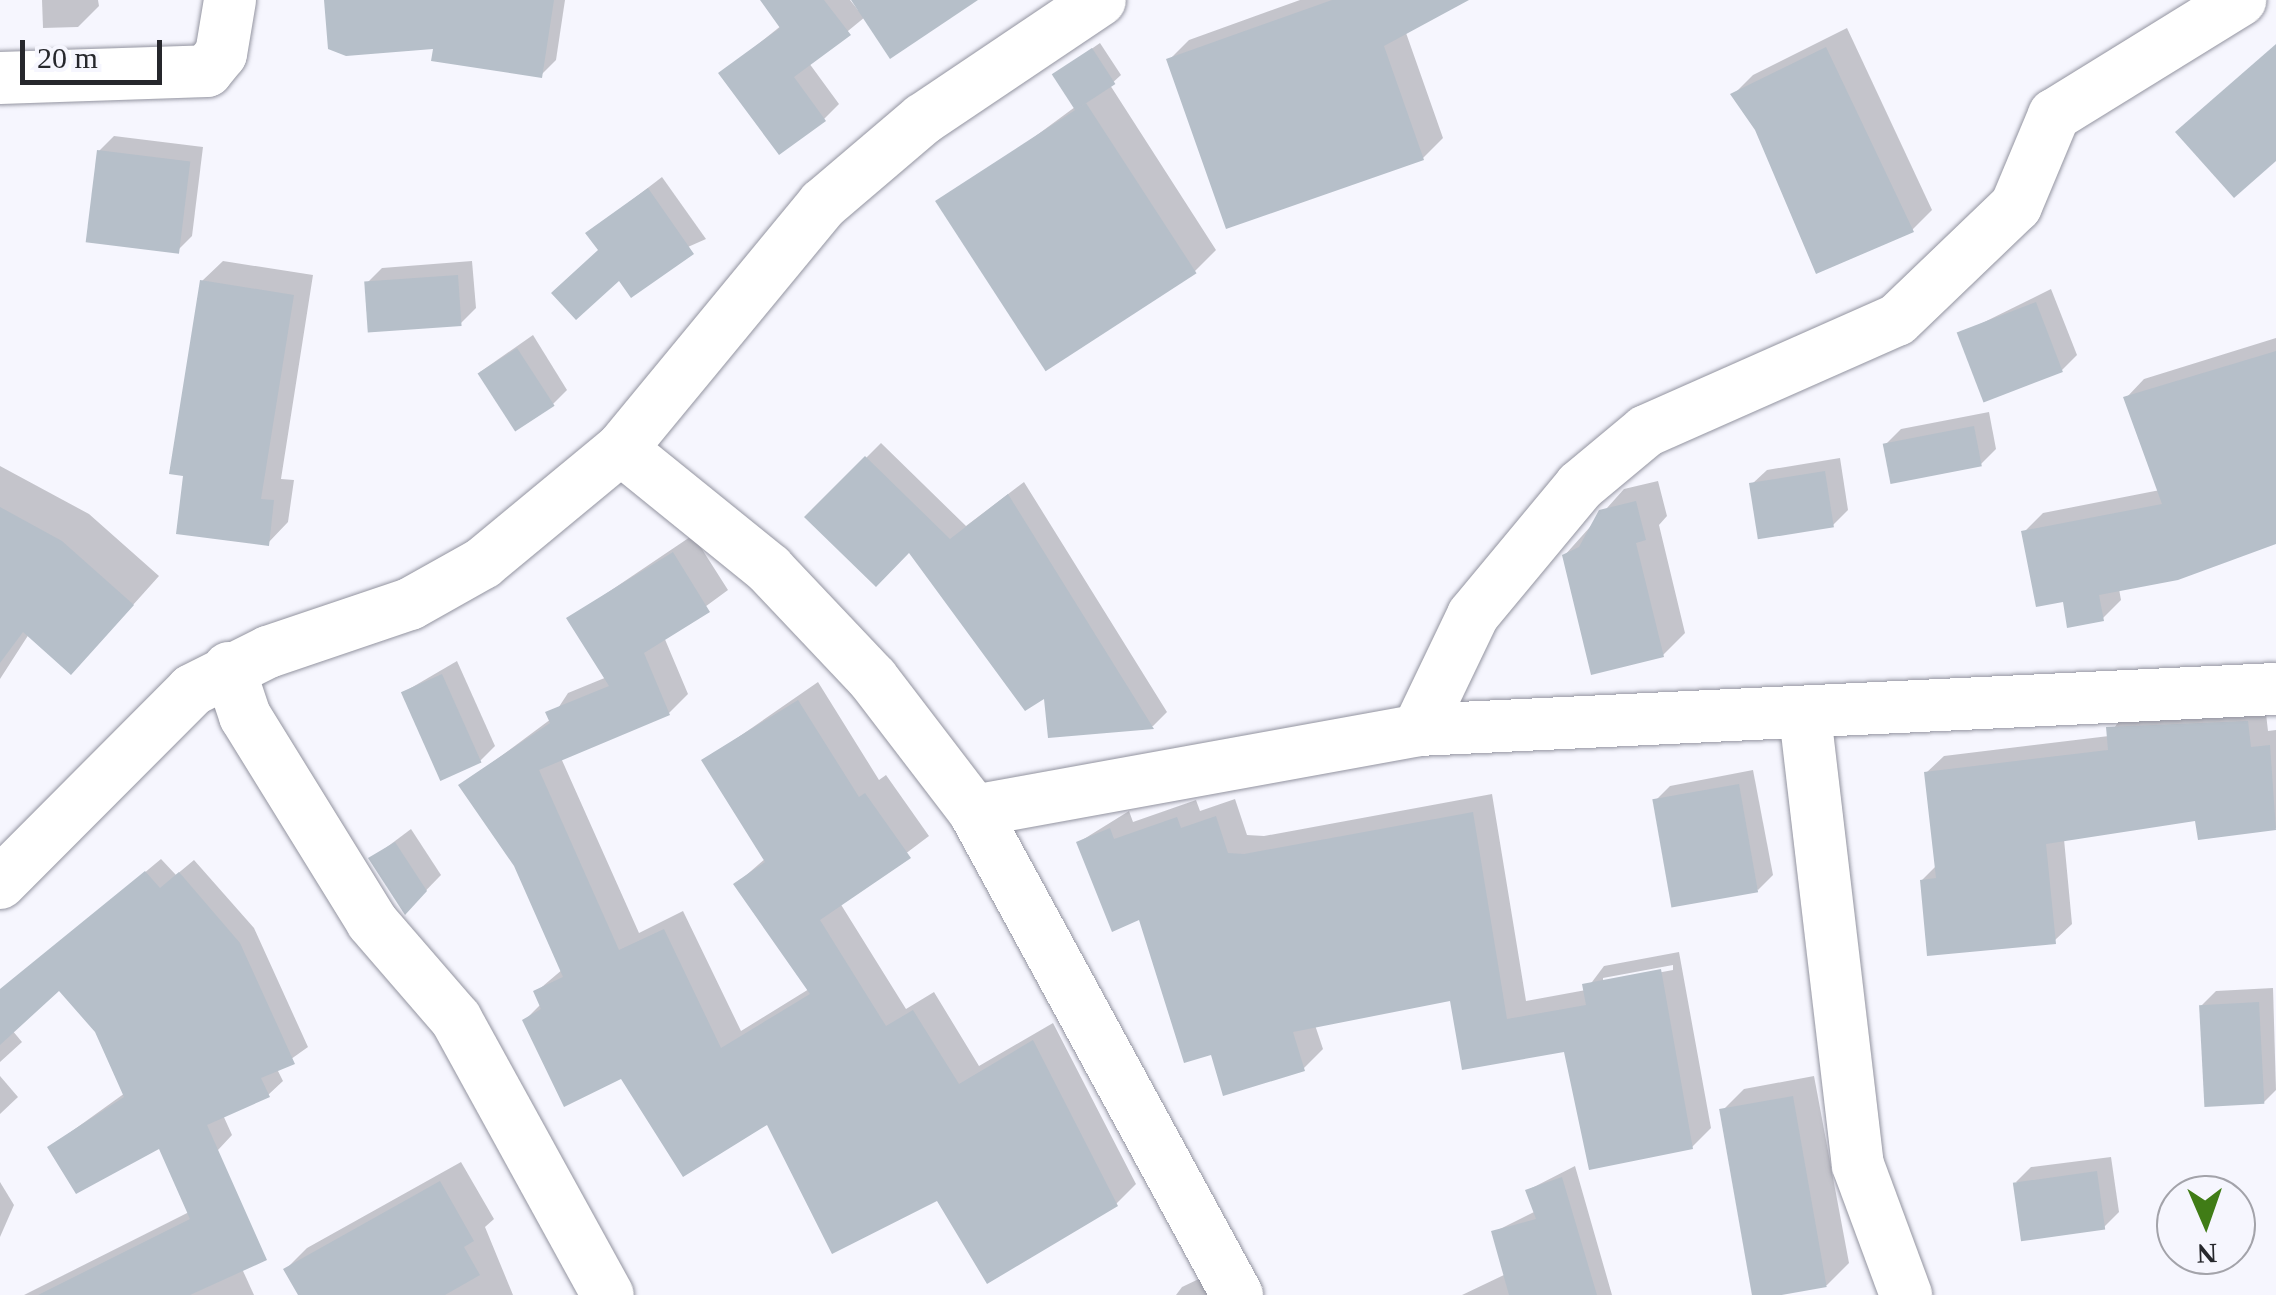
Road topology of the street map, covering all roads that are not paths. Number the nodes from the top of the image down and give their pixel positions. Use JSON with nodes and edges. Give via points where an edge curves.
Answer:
{"nodes":[{"id":1,"x":230,"y":0,"type":"edge"},
{"id":2,"x":1100,"y":0,"type":"edge"},
{"id":3,"x":2240,"y":0,"type":"edge"},
{"id":4,"x":0,"y":78,"type":"edge"},
{"id":5,"x":622,"y":448,"type":"junction"},
{"id":6,"x":230,"y":668,"type":"junction"},
{"id":7,"x":2276,"y":689,"type":"edge"},
{"id":8,"x":1806,"y":716,"type":"junction"},
{"id":9,"x":1418,"y":730,"type":"junction"},
{"id":10,"x":974,"y":811,"type":"junction"},
{"id":11,"x":0,"y":883,"type":"edge"},
{"id":12,"x":608,"y":1295,"type":"edge"},
{"id":13,"x":1238,"y":1295,"type":"edge"},
{"id":14,"x":1906,"y":1295,"type":"edge"}],
"edges":[{"from":1,"to":4,"type":"street","via":[[221,54],[207,72]]},
{"from":2,"to":5,"type":"street","via":[[922,118],[824,204]]},
{"from":3,"to":9,"type":"street","via":[[2054,115],[2016,206],[1897,320],[1646,431],[1580,486],[1472,615]]},
{"from":5,"to":6,"type":"street","via":[[448,586]]},
{"from":5,"to":10,"type":"street","via":[[769,569],[873,679]]},
{"from":6,"to":11,"type":"street","via":[[164,712]]},
{"from":6,"to":12,"type":"street","via":[[245,716],[372,922],[456,1018]]},
{"from":7,"to":8,"type":"street"},
{"from":8,"to":9,"type":"street"},
{"from":8,"to":14,"type":"street","via":[[1858,1166]]},
{"from":9,"to":10,"type":"street"},
{"from":10,"to":13,"type":"street"}]}
